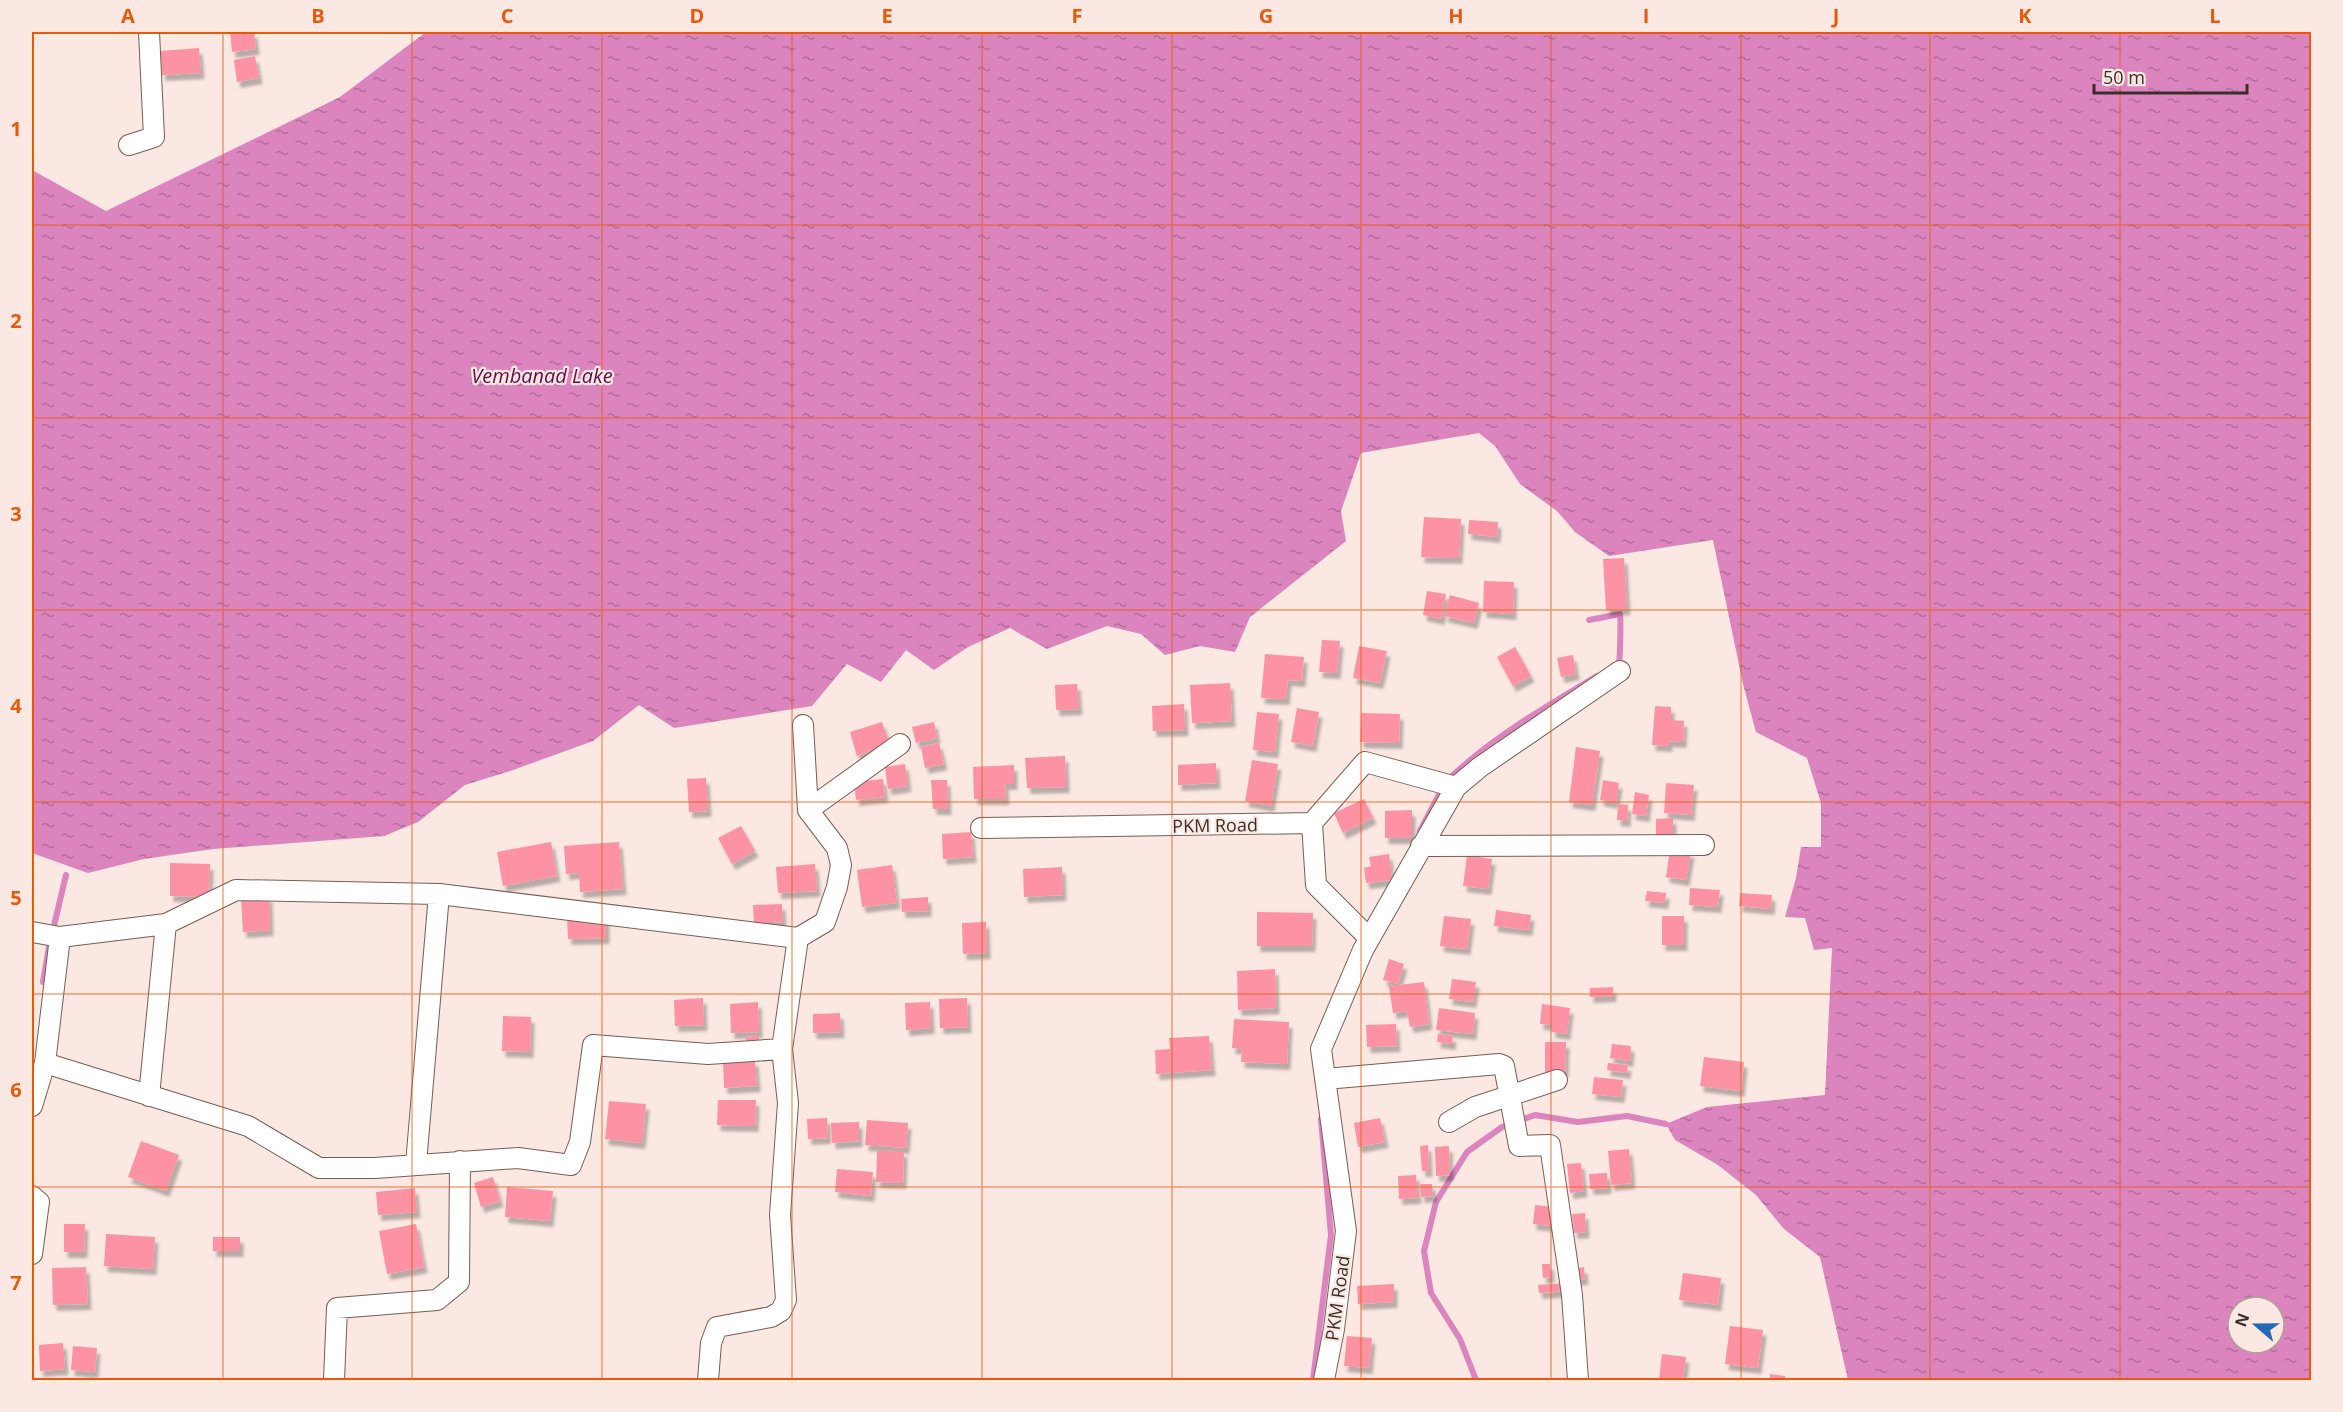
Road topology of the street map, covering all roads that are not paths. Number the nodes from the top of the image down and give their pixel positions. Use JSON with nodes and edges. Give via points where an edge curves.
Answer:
{"nodes":[{"id":1,"x":149,"y":32,"type":"edge"},
{"id":2,"x":129,"y":145,"type":"dead end"},
{"id":3,"x":1620,"y":671,"type":"dead end"},
{"id":4,"x":802,"y":725,"type":"dead end"},
{"id":5,"x":900,"y":744,"type":"dead end"},
{"id":6,"x":1456,"y":787,"type":"junction"},
{"id":7,"x":808,"y":810,"type":"junction"},
{"id":8,"x":1312,"y":823,"type":"junction"},
{"id":9,"x":981,"y":828,"type":"dead end"},
{"id":10,"x":1704,"y":845,"type":"dead end"},
{"id":11,"x":1422,"y":846,"type":"junction"},
{"id":12,"x":439,"y":894,"type":"junction"},
{"id":13,"x":166,"y":924,"type":"junction"},
{"id":14,"x":32,"y":932,"type":"edge"},
{"id":15,"x":60,"y":937,"type":"junction"},
{"id":16,"x":798,"y":938,"type":"junction"},
{"id":17,"x":1369,"y":938,"type":"junction"},
{"id":18,"x":782,"y":1049,"type":"junction"},
{"id":19,"x":45,"y":1063,"type":"junction"},
{"id":20,"x":1324,"y":1079,"type":"junction"},
{"id":21,"x":1557,"y":1080,"type":"dead end"},
{"id":22,"x":1509,"y":1095,"type":"junction"},
{"id":23,"x":149,"y":1096,"type":"junction"},
{"id":24,"x":33,"y":1099,"type":"edge"},
{"id":25,"x":1449,"y":1122,"type":"dead end"},
{"id":26,"x":460,"y":1161,"type":"junction"},
{"id":27,"x":416,"y":1164,"type":"junction"},
{"id":28,"x":32,"y":1196,"type":"edge"},
{"id":29,"x":32,"y":1254,"type":"edge"},
{"id":30,"x":334,"y":1380,"type":"edge"},
{"id":31,"x":708,"y":1380,"type":"edge"},
{"id":32,"x":1324,"y":1380,"type":"edge"},
{"id":33,"x":1578,"y":1380,"type":"edge"}],
"edges":[{"from":1,"to":2,"type":"street","via":[[154,137]]},
{"from":3,"to":6,"type":"street","name":"PKM Road"},
{"from":4,"to":7,"type":"street"},
{"from":5,"to":7,"type":"street"},
{"from":6,"to":8,"type":"street","via":[[1365,762]]},
{"from":6,"to":11,"type":"street","name":"PKM Road"},
{"from":7,"to":16,"type":"street","via":[[837,848],[841,865],[825,922]]},
{"from":8,"to":9,"type":"street","name":"PKM Road"},
{"from":8,"to":17,"type":"street","via":[[1316,885]]},
{"from":10,"to":11,"type":"street"},
{"from":11,"to":17,"type":"street","name":"PKM Road"},
{"from":12,"to":13,"type":"street","via":[[236,890]]},
{"from":12,"to":16,"type":"street"},
{"from":12,"to":27,"type":"street"},
{"from":13,"to":15,"type":"street"},
{"from":13,"to":23,"type":"street"},
{"from":14,"to":15,"type":"street"},
{"from":15,"to":19,"type":"street"},
{"from":16,"to":18,"type":"street"},
{"from":17,"to":20,"type":"street","name":"PKM Road","via":[[1321,1039]]},
{"from":18,"to":26,"type":"street","via":[[708,1054],[593,1045],[580,1142],[571,1164],[518,1158]]},
{"from":18,"to":31,"type":"street","via":[[788,1103],[780,1215],[786,1299],[781,1311],[771,1317],[717,1327],[711,1343]]},
{"from":19,"to":23,"type":"street"},
{"from":19,"to":24,"type":"street"},
{"from":20,"to":22,"type":"street","via":[[1499,1064],[1504,1066]]},
{"from":20,"to":32,"type":"street","name":"PKM Road","via":[[1346,1231]]},
{"from":21,"to":22,"type":"street"},
{"from":22,"to":25,"type":"street","via":[[1475,1107]]},
{"from":22,"to":33,"type":"street","via":[[1519,1146],[1551,1145],[1572,1295]]},
{"from":23,"to":27,"type":"street","via":[[248,1126],[320,1168]]},
{"from":26,"to":27,"type":"street"},
{"from":26,"to":30,"type":"street","via":[[459,1282],[436,1300],[337,1308]]},
{"from":28,"to":29,"type":"street","via":[[39,1202]]}]}
